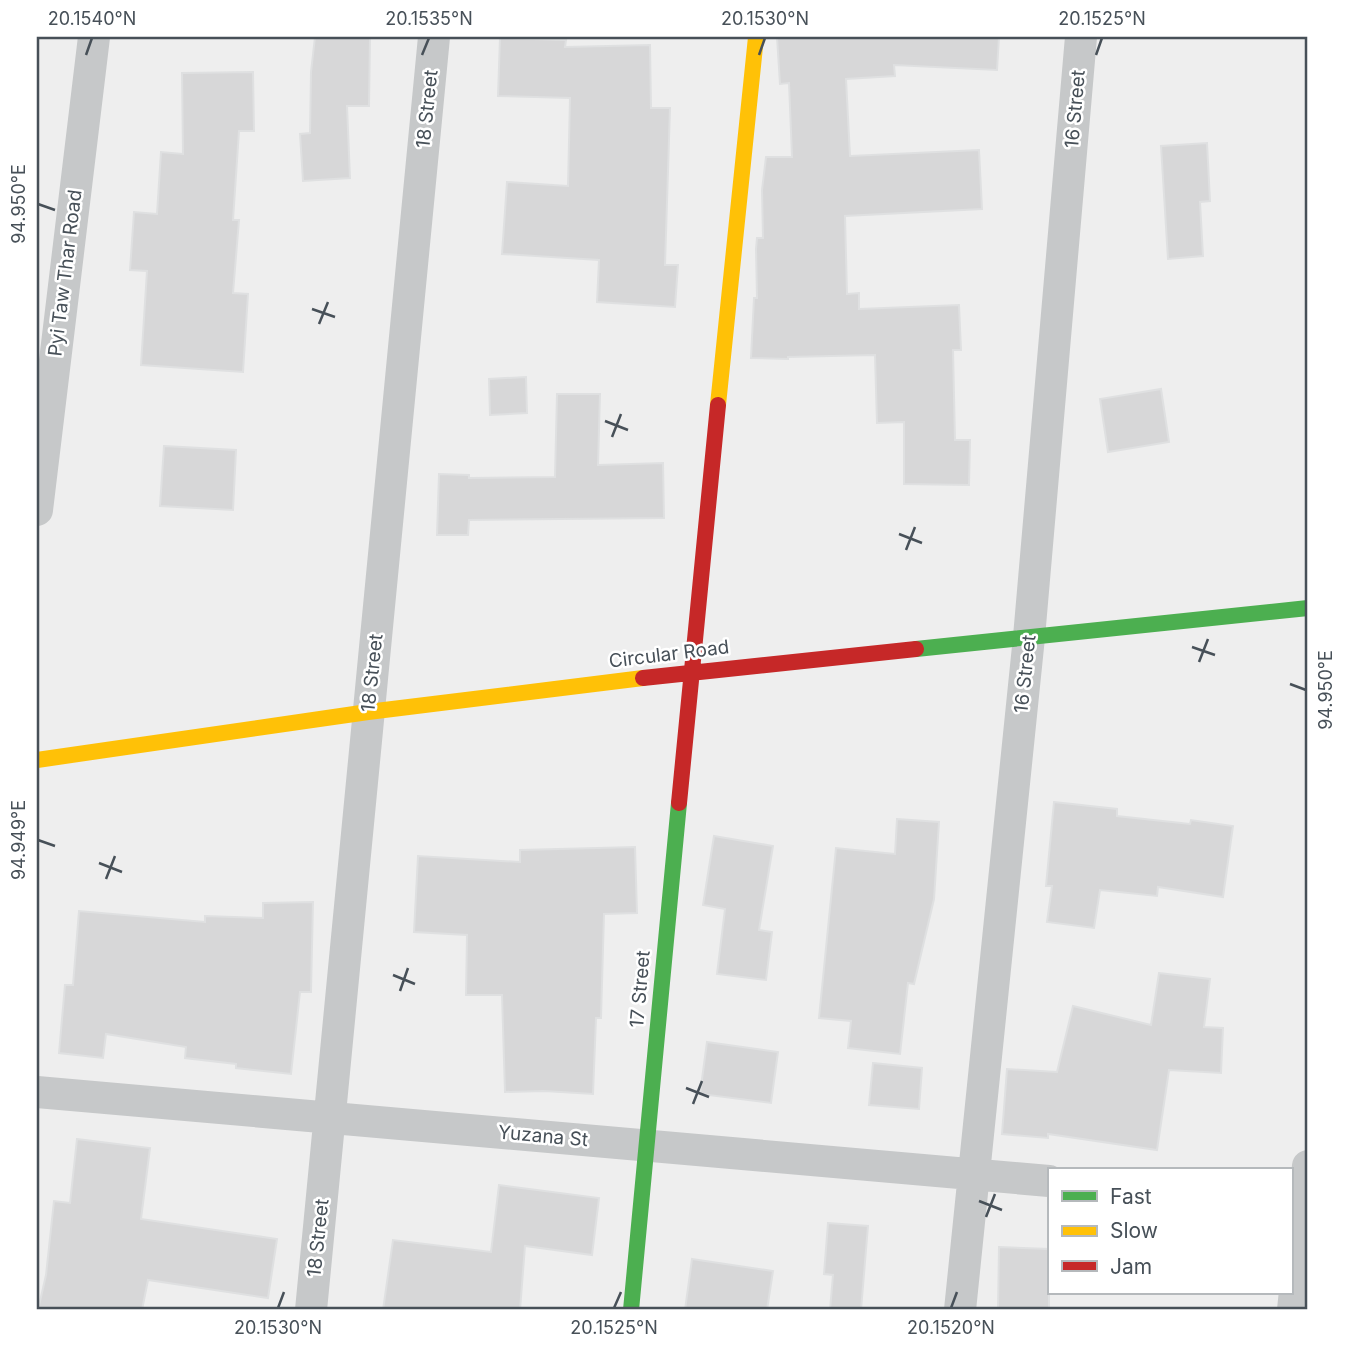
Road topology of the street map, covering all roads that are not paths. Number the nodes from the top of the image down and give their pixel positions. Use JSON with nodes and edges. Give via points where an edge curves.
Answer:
{"nodes":[{"id":1,"x":94,"y":37,"type":"edge"},
{"id":2,"x":434,"y":37,"type":"edge"},
{"id":3,"x":756,"y":37,"type":"edge"},
{"id":4,"x":1081,"y":37,"type":"edge"},
{"id":5,"x":37,"y":510,"type":"edge"},
{"id":6,"x":1308,"y":608,"type":"edge"},
{"id":7,"x":1029,"y":637,"type":"junction"},
{"id":8,"x":691,"y":672,"type":"junction"},
{"id":9,"x":368,"y":712,"type":"junction"},
{"id":10,"x":37,"y":760,"type":"edge"},
{"id":11,"x":37,"y":1092,"type":"edge"},
{"id":12,"x":330,"y":1118,"type":"junction"},
{"id":13,"x":647,"y":1144,"type":"junction"},
{"id":14,"x":1308,"y":1166,"type":"edge"},
{"id":15,"x":974,"y":1175,"type":"junction"},
{"id":16,"x":1048,"y":1181,"type":"edge"},
{"id":17,"x":1301,"y":1204,"type":"edge"},
{"id":18,"x":311,"y":1310,"type":"edge"},
{"id":19,"x":631,"y":1310,"type":"edge"},
{"id":20,"x":960,"y":1310,"type":"edge"},
{"id":21,"x":1293,"y":1310,"type":"edge"}],
"edges":[{"from":1,"to":5,"type":"street","name":"Pyi Taw Thar Road"},
{"from":2,"to":9,"type":"street","name":"18 Street"},
{"from":3,"to":8,"type":"main road","name":"17 Street"},
{"from":4,"to":7,"type":"street","name":"16 Street"},
{"from":6,"to":7,"type":"main road","name":"Circular Road"},
{"from":7,"to":8,"type":"main road","name":"Circular Road"},
{"from":7,"to":15,"type":"street","name":"16 Street"},
{"from":8,"to":9,"type":"main road","name":"Circular Road"},
{"from":8,"to":13,"type":"main road","name":"17 Street"},
{"from":9,"to":10,"type":"main road","name":"Circular Road"},
{"from":9,"to":12,"type":"street","name":"18 Street"},
{"from":11,"to":12,"type":"street","name":"Yuzana St"},
{"from":12,"to":13,"type":"street","name":"Yuzana St"},
{"from":12,"to":18,"type":"street","name":"18 Street"},
{"from":13,"to":15,"type":"street","name":"Yuzana St"},
{"from":13,"to":19,"type":"main road","name":"17 Street"},
{"from":14,"to":17,"type":"street"},
{"from":15,"to":16,"type":"street","name":"Yuzana St"},
{"from":15,"to":20,"type":"street","name":"16 Street"},
{"from":17,"to":21,"type":"street"}]}
